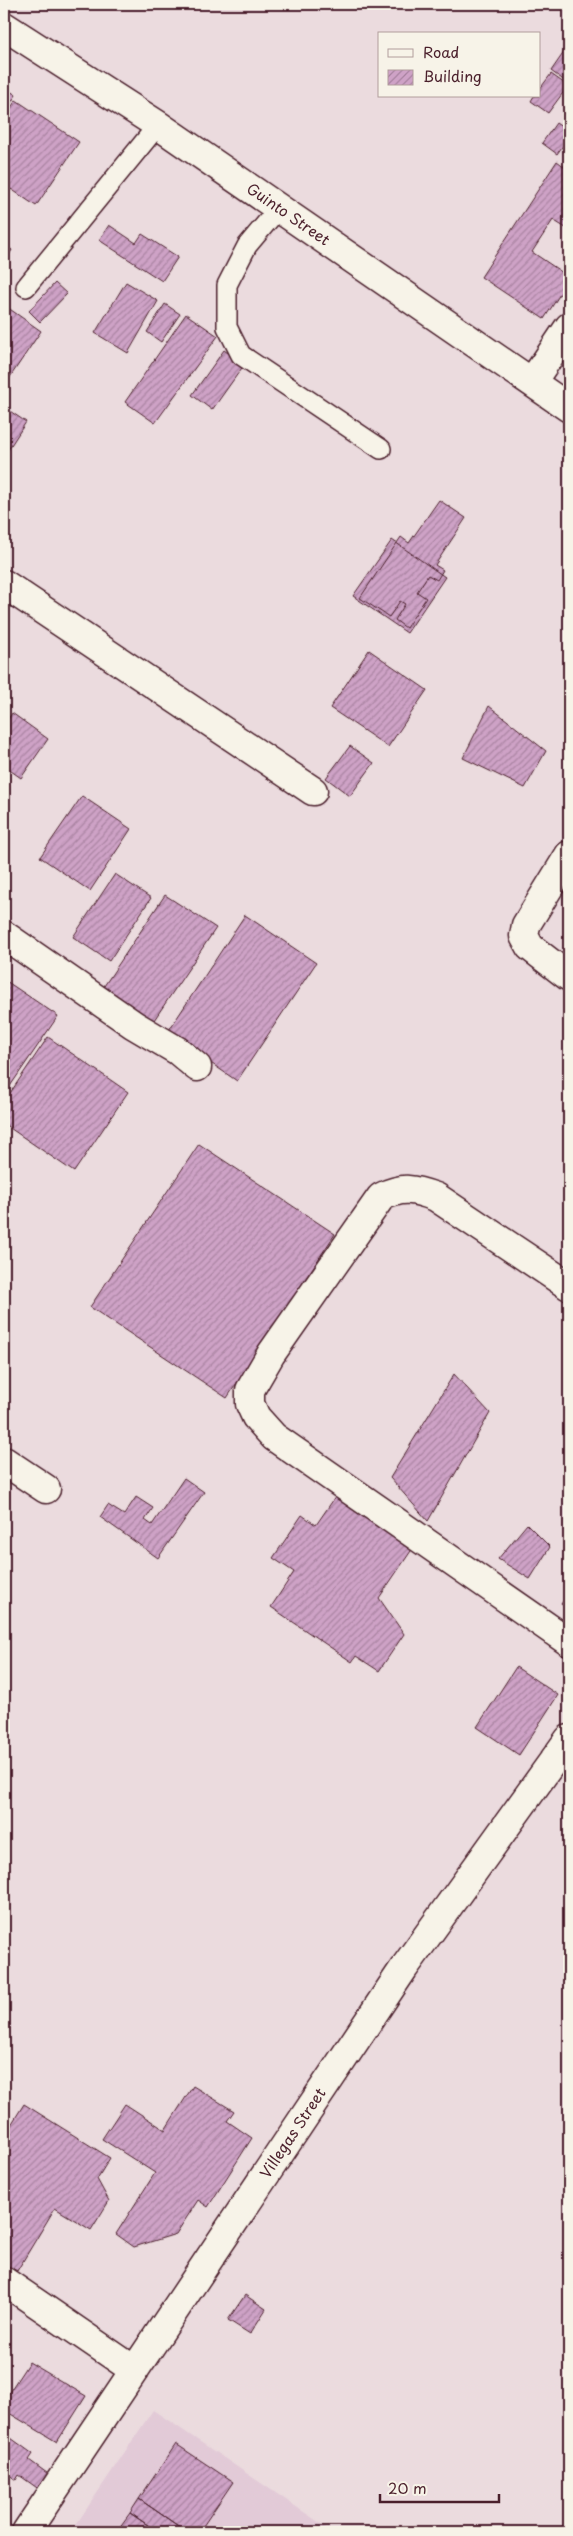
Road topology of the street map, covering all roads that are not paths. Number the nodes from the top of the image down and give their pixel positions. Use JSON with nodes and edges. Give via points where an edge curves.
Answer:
{"nodes":[{"id":1,"x":4,"y":26,"type":"edge"},
{"id":2,"x":158,"y":125,"type":"junction"},
{"id":3,"x":278,"y":209,"type":"junction"},
{"id":4,"x":26,"y":287,"type":"dead end"},
{"id":5,"x":569,"y":327,"type":"edge"},
{"id":6,"x":532,"y":382,"type":"junction"},
{"id":7,"x":569,"y":408,"type":"edge"},
{"id":8,"x":381,"y":449,"type":"dead end"},
{"id":9,"x":4,"y":584,"type":"edge"},
{"id":10,"x":312,"y":791,"type":"dead end"},
{"id":11,"x":569,"y":855,"type":"edge"},
{"id":12,"x":4,"y":936,"type":"edge"},
{"id":13,"x":569,"y":976,"type":"edge"},
{"id":14,"x":197,"y":1067,"type":"dead end"},
{"id":15,"x":569,"y":1286,"type":"edge"},
{"id":16,"x":4,"y":1461,"type":"edge"},
{"id":17,"x":46,"y":1489,"type":"dead end"},
{"id":18,"x":569,"y":1642,"type":"edge"},
{"id":19,"x":569,"y":1739,"type":"edge"},
{"id":20,"x":4,"y":2281,"type":"edge"},
{"id":21,"x":134,"y":2370,"type":"junction"},
{"id":22,"x":26,"y":2532,"type":"edge"}],
"edges":[{"from":1,"to":2,"type":"street","name":"Guinto Street"},
{"from":2,"to":3,"type":"street","name":"Guinto Street"},
{"from":2,"to":4,"type":"lane"},
{"from":3,"to":6,"type":"street","name":"Guinto Street"},
{"from":3,"to":8,"type":"lane","via":[[247,246],[227,285],[227,327],[241,355]]},
{"from":5,"to":6,"type":"street"},
{"from":6,"to":7,"type":"street","name":"Guinto Street"},
{"from":9,"to":10,"type":"street"},
{"from":11,"to":13,"type":"street","via":[[526,925],[524,936],[530,947]]},
{"from":12,"to":14,"type":"street","via":[[178,1051]]},
{"from":15,"to":18,"type":"street","via":[[436,1197],[415,1190],[395,1190],[381,1197],[271,1354],[250,1390],[250,1404],[256,1417],[274,1437]]},
{"from":16,"to":17,"type":"street"},
{"from":19,"to":21,"type":"street","name":"Villegas Street","via":[[404,1968]]},
{"from":20,"to":21,"type":"street"},
{"from":21,"to":22,"type":"street","name":"Villegas Street"}]}
